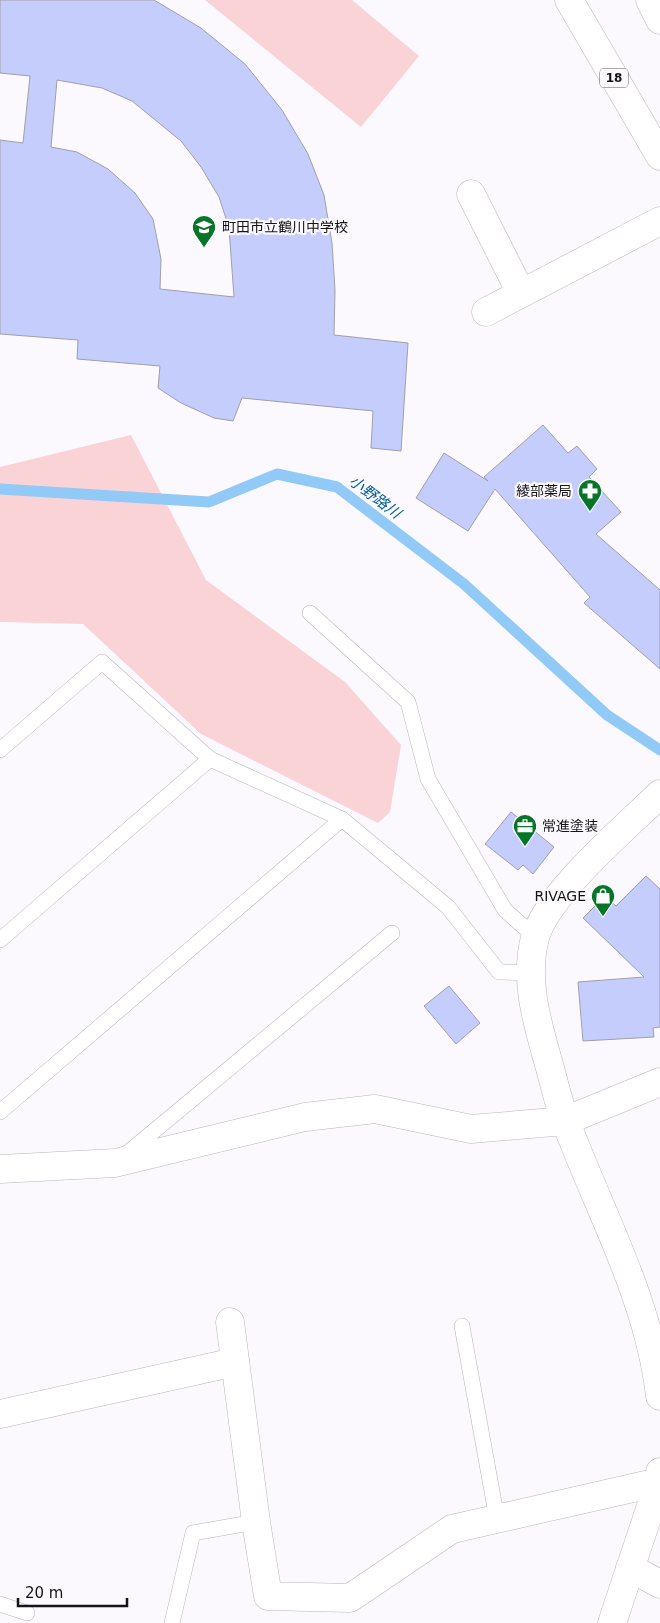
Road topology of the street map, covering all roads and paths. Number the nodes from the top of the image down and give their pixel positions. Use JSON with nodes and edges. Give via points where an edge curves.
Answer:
{"nodes":[{"id":1,"x":569,"y":0,"type":"edge"},
{"id":2,"x":650,"y":0,"type":"edge"},
{"id":3,"x":660,"y":20,"type":"edge"},
{"id":4,"x":660,"y":156,"type":"edge"},
{"id":5,"x":471,"y":194,"type":"dead end"},
{"id":6,"x":660,"y":221,"type":"edge"},
{"id":7,"x":521,"y":293,"type":"junction"},
{"id":8,"x":486,"y":312,"type":"dead end"},
{"id":9,"x":310,"y":613,"type":"dead end"},
{"id":10,"x":0,"y":750,"type":"edge"},
{"id":11,"x":210,"y":759,"type":"junction"},
{"id":12,"x":660,"y":794,"type":"edge"},
{"id":13,"x":342,"y":820,"type":"junction"},
{"id":14,"x":392,"y":932,"type":"dead end"},
{"id":15,"x":535,"y":938,"type":"junction"},
{"id":16,"x":0,"y":940,"type":"edge"},
{"id":17,"x":531,"y":972,"type":"junction"},
{"id":18,"x":660,"y":1082,"type":"edge"},
{"id":19,"x":0,"y":1112,"type":"edge"},
{"id":20,"x":565,"y":1121,"type":"junction"},
{"id":21,"x":116,"y":1163,"type":"junction"},
{"id":22,"x":0,"y":1169,"type":"edge"},
{"id":23,"x":230,"y":1322,"type":"dead end"},
{"id":24,"x":462,"y":1326,"type":"dead end"},
{"id":25,"x":235,"y":1362,"type":"junction"},
{"id":26,"x":660,"y":1396,"type":"edge"},
{"id":27,"x":0,"y":1414,"type":"edge"},
{"id":28,"x":659,"y":1477,"type":"edge"},
{"id":29,"x":497,"y":1519,"type":"junction"},
{"id":30,"x":256,"y":1522,"type":"junction"},
{"id":31,"x":630,"y":1568,"type":"junction"},
{"id":32,"x":660,"y":1584,"type":"edge"},
{"id":33,"x":0,"y":1604,"type":"edge"},
{"id":34,"x":26,"y":1613,"type":"dead end"},
{"id":35,"x":172,"y":1623,"type":"edge"},
{"id":36,"x":612,"y":1623,"type":"edge"}],
"edges":[{"from":1,"to":4,"type":"street","number":"18"},
{"from":2,"to":3,"type":"street"},
{"from":5,"to":7,"type":"street"},
{"from":6,"to":7,"type":"street"},
{"from":7,"to":8,"type":"street"},
{"from":9,"to":15,"type":"lane","via":[[408,702],[428,779],[505,910]]},
{"from":10,"to":11,"type":"lane","via":[[102,662]]},
{"from":11,"to":13,"type":"lane"},
{"from":11,"to":16,"type":"lane"},
{"from":12,"to":15,"type":"street","via":[[570,882],[547,912]]},
{"from":13,"to":17,"type":"lane","via":[[448,907],[499,972]]},
{"from":13,"to":19,"type":"lane"},
{"from":14,"to":21,"type":"lane"},
{"from":15,"to":17,"type":"street"},
{"from":17,"to":20,"type":"street","via":[[535,1017]]},
{"from":18,"to":20,"type":"street"},
{"from":20,"to":21,"type":"street","via":[[471,1129],[375,1109],[305,1117]]},
{"from":20,"to":26,"type":"street","via":[[633,1284],[656,1363]]},
{"from":21,"to":22,"type":"street"},
{"from":23,"to":25,"type":"street"},
{"from":24,"to":29,"type":"lane"},
{"from":25,"to":27,"type":"street"},
{"from":25,"to":30,"type":"street"},
{"from":28,"to":29,"type":"street"},
{"from":28,"to":31,"type":"street"},
{"from":29,"to":30,"type":"street","via":[[452,1529],[350,1598],[268,1596]]},
{"from":30,"to":35,"type":"lane","via":[[193,1533]]},
{"from":31,"to":32,"type":"street"},
{"from":31,"to":36,"type":"street"},
{"from":33,"to":34,"type":"lane"}]}
